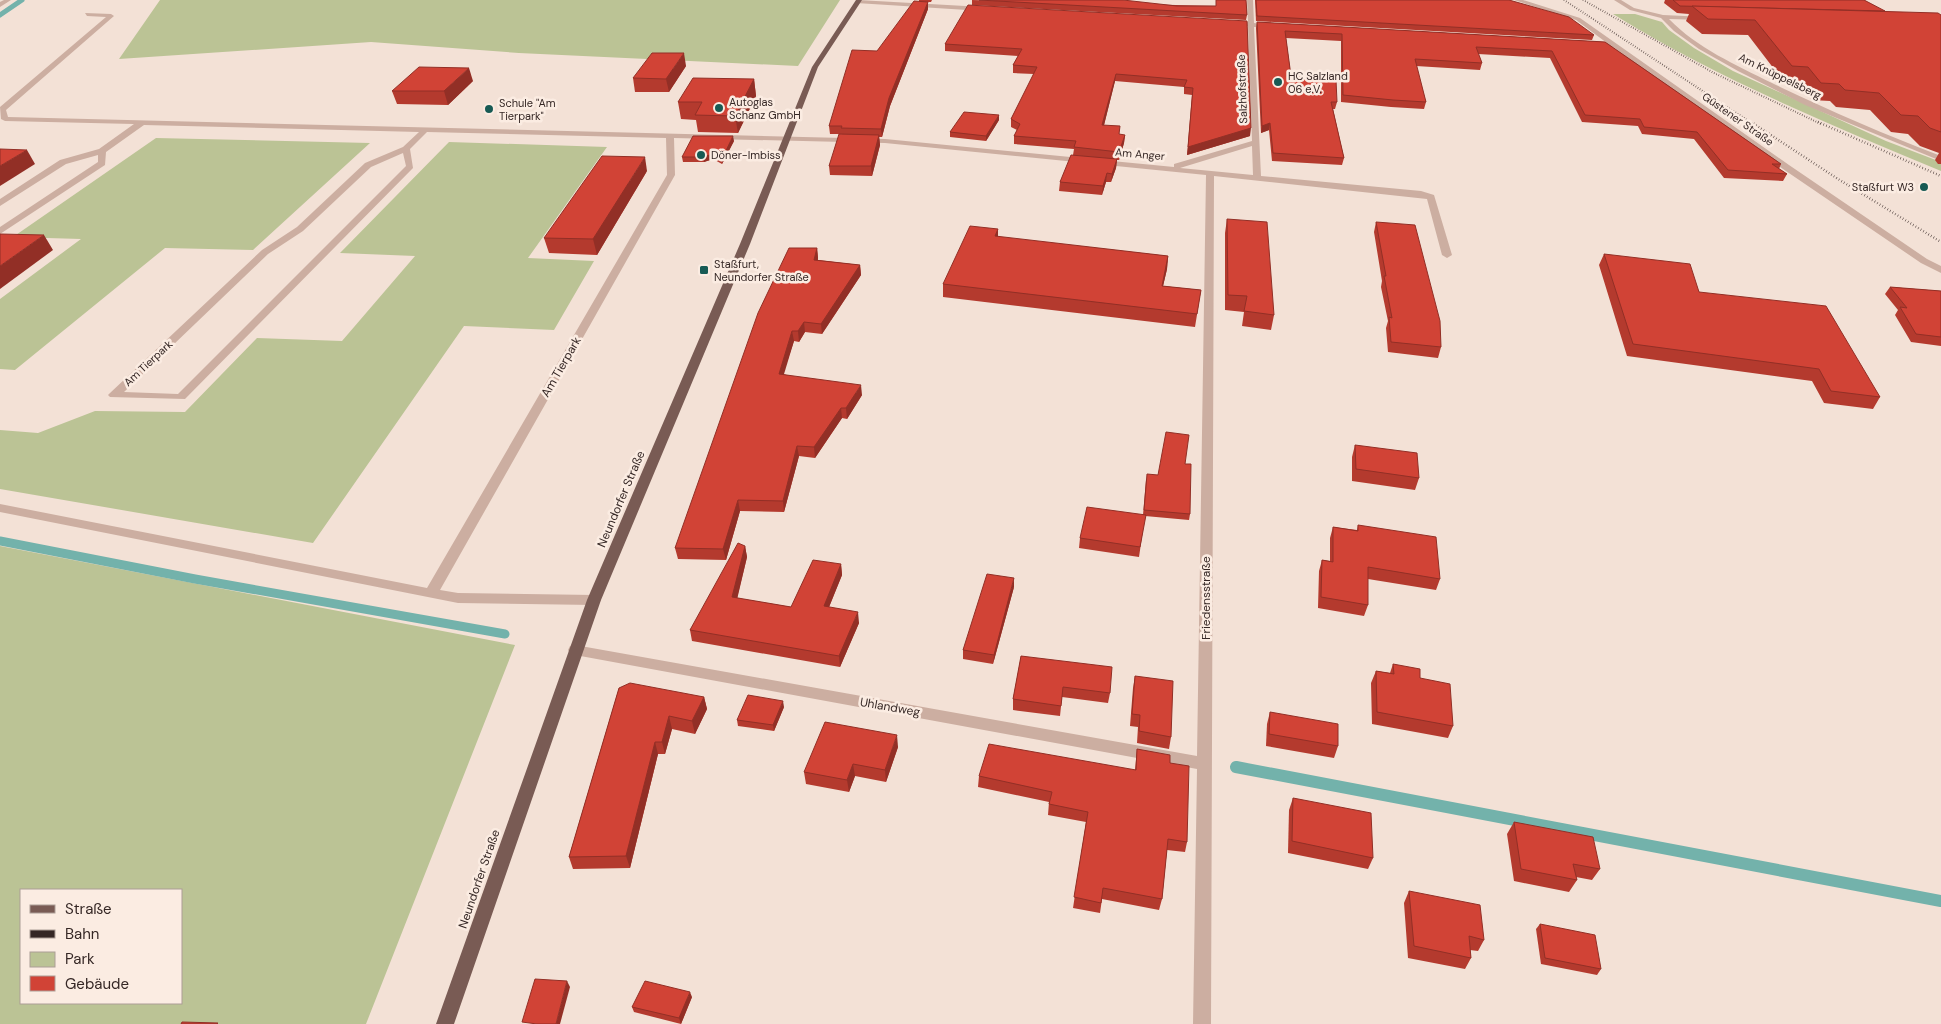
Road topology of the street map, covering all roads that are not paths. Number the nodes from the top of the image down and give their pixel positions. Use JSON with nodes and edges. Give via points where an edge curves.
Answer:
{"nodes":[{"id":1,"x":8,"y":0,"type":"edge"},
{"id":2,"x":1250,"y":0,"type":"edge"},
{"id":3,"x":1517,"y":0,"type":"edge"},
{"id":4,"x":1617,"y":0,"type":"edge"},
{"id":5,"x":858,"y":1,"type":"edge"},
{"id":6,"x":0,"y":6,"type":"edge"},
{"id":7,"x":995,"y":10,"type":"edge"},
{"id":8,"x":87,"y":14,"type":"dead end"},
{"id":9,"x":1663,"y":17,"type":"junction"},
{"id":10,"x":1712,"y":18,"type":"edge"},
{"id":11,"x":1222,"y":23,"type":"edge"},
{"id":12,"x":1251,"y":24,"type":"junction"},
{"id":13,"x":1280,"y":26,"type":"edge"},
{"id":14,"x":1584,"y":44,"type":"edge"},
{"id":15,"x":1615,"y":45,"type":"junction"},
{"id":16,"x":141,"y":124,"type":"junction"},
{"id":17,"x":425,"y":130,"type":"junction"},
{"id":18,"x":670,"y":136,"type":"junction"},
{"id":19,"x":786,"y":138,"type":"junction"},
{"id":20,"x":1256,"y":142,"type":"junction"},
{"id":21,"x":406,"y":149,"type":"junction"},
{"id":22,"x":102,"y":151,"type":"junction"},
{"id":23,"x":1941,"y":159,"type":"edge"},
{"id":24,"x":1168,"y":168,"type":"junction"},
{"id":25,"x":1210,"y":172,"type":"junction"},
{"id":26,"x":1257,"y":178,"type":"junction"},
{"id":27,"x":0,"y":203,"type":"edge"},
{"id":28,"x":0,"y":232,"type":"edge"},
{"id":29,"x":1447,"y":255,"type":"dead end"},
{"id":30,"x":1941,"y":270,"type":"edge"},
{"id":31,"x":0,"y":508,"type":"edge"},
{"id":32,"x":431,"y":593,"type":"junction"},
{"id":33,"x":594,"y":600,"type":"junction"},
{"id":34,"x":575,"y":650,"type":"junction"},
{"id":35,"x":1205,"y":764,"type":"junction"},
{"id":36,"x":445,"y":1024,"type":"edge"},
{"id":37,"x":1202,"y":1024,"type":"edge"}],
"edges":[{"from":1,"to":6,"type":"street"},
{"from":2,"to":12,"type":"street","name":"Salzhofstraße"},
{"from":3,"to":15,"type":"street","name":"Güstener Straße","via":[[1578,19]]},
{"from":4,"to":9,"type":"street","name":"Am Knüppelsberg","via":[[1632,9]]},
{"from":5,"to":7,"type":"street"},
{"from":5,"to":19,"type":"main road","name":"Neundorfer Straße","via":[[815,67]]},
{"from":8,"to":16,"type":"street","via":[[111,16],[2,109],[5,120]]},
{"from":9,"to":10,"type":"street"},
{"from":9,"to":23,"type":"street","name":"Am Knüppelsberg","via":[[1701,48],[1740,70],[1808,103]]},
{"from":11,"to":12,"type":"street"},
{"from":12,"to":13,"type":"street"},
{"from":12,"to":20,"type":"street","name":"Salzhofstraße"},
{"from":14,"to":15,"type":"street"},
{"from":15,"to":30,"type":"street","name":"Güstener Straße","via":[[1786,167]]},
{"from":16,"to":17,"type":"street"},
{"from":16,"to":22,"type":"street"},
{"from":17,"to":18,"type":"street"},
{"from":17,"to":21,"type":"street","name":"Am Tierpark"},
{"from":18,"to":19,"type":"street"},
{"from":18,"to":32,"type":"street","name":"Am Tierpark","via":[[671,175]]},
{"from":19,"to":24,"type":"street","name":"Am Anger","via":[[885,141]]},
{"from":19,"to":33,"type":"main road","name":"Neundorfer Straße","via":[[745,244]]},
{"from":20,"to":24,"type":"street"},
{"from":20,"to":26,"type":"street","name":"Salzhofstraße"},
{"from":21,"to":21,"type":"street","name":"Am Tierpark","via":[[368,165],[300,229],[265,252],[114,395],[182,397],[410,166]]},
{"from":22,"to":27,"type":"street","via":[[62,162]]},
{"from":22,"to":28,"type":"street","via":[[102,163]]},
{"from":24,"to":25,"type":"street","name":"Am Anger"},
{"from":25,"to":26,"type":"street","name":"Am Anger"},
{"from":25,"to":35,"type":"street","name":"Friedensstraße"},
{"from":26,"to":29,"type":"street","name":"Am Anger","via":[[1431,197]]},
{"from":31,"to":32,"type":"street"},
{"from":32,"to":33,"type":"street","via":[[458,598]]},
{"from":33,"to":34,"type":"main road","name":"Neundorfer Straße"},
{"from":34,"to":35,"type":"street","name":"Uhlandweg"},
{"from":34,"to":36,"type":"main road","name":"Neundorfer Straße"},
{"from":35,"to":37,"type":"street","name":"Friedensstraße"}]}
